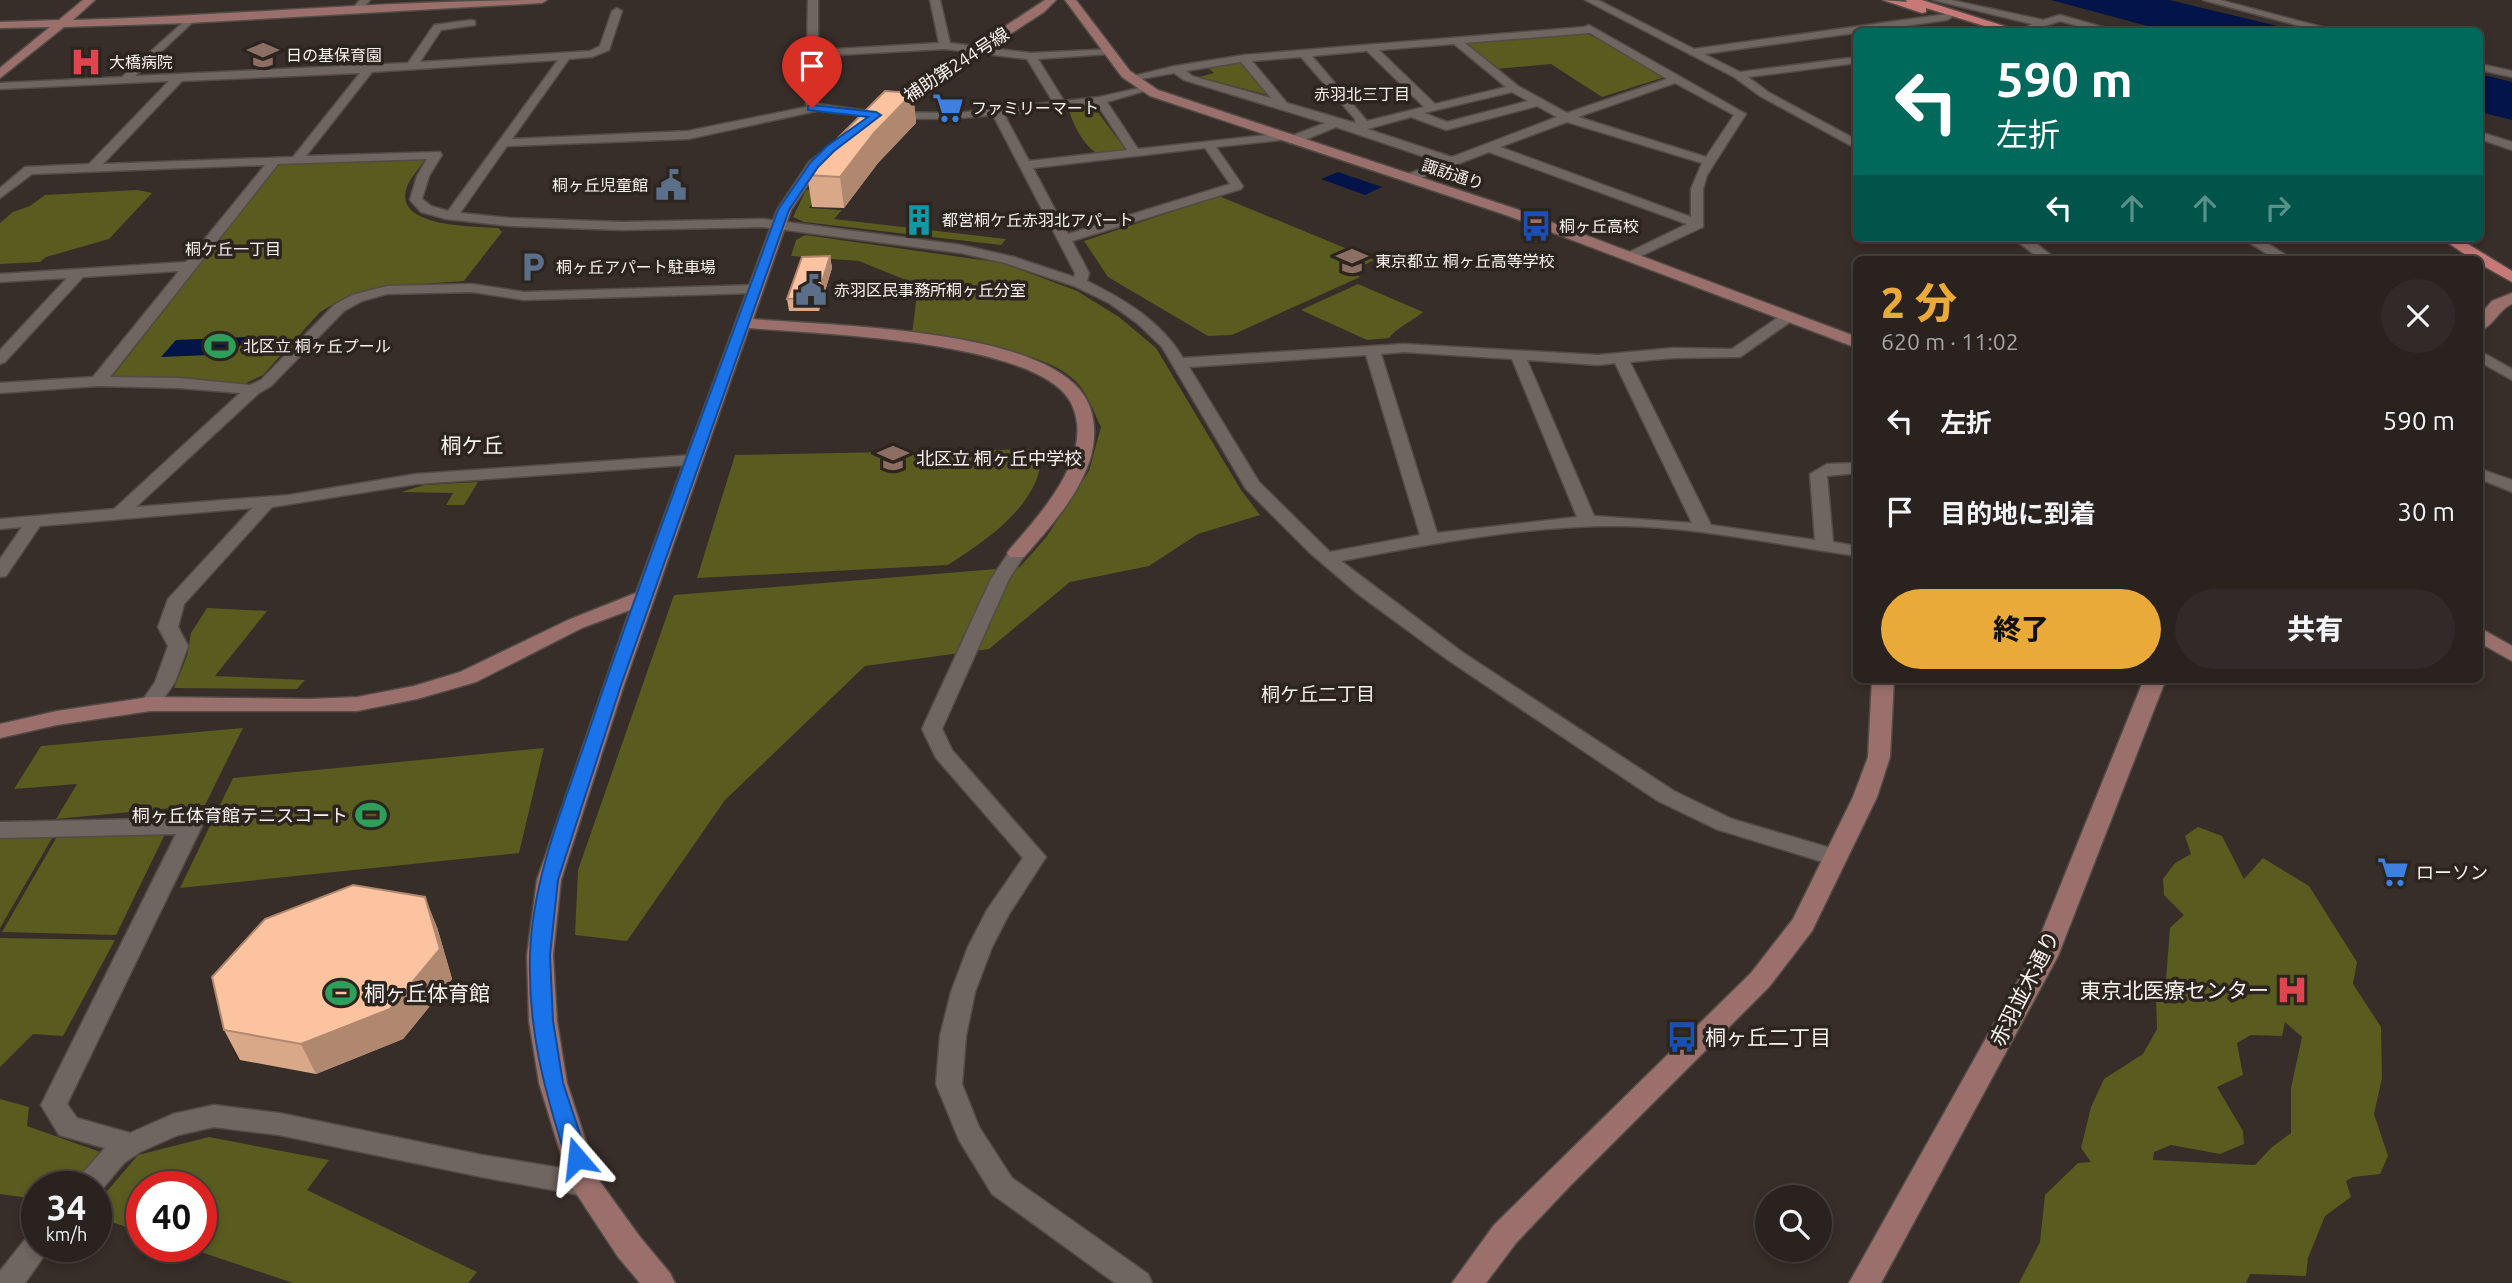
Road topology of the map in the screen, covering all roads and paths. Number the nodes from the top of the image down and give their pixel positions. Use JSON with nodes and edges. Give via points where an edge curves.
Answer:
{"nodes":[{"id":1,"x":90,"y":0,"type":"edge"},
{"id":2,"x":365,"y":0,"type":"edge"},
{"id":3,"x":542,"y":0,"type":"edge"},
{"id":4,"x":813,"y":0,"type":"edge"},
{"id":5,"x":935,"y":0,"type":"edge"},
{"id":6,"x":1051,"y":0,"type":"edge"},
{"id":7,"x":1070,"y":0,"type":"edge"},
{"id":8,"x":1590,"y":0,"type":"edge"},
{"id":9,"x":1888,"y":0,"type":"edge"},
{"id":10,"x":1911,"y":0,"type":"edge"},
{"id":11,"x":1938,"y":0,"type":"edge"},
{"id":12,"x":2208,"y":0,"type":"edge"},
{"id":13,"x":355,"y":11,"type":"junction"},
{"id":14,"x":617,"y":12,"type":"dead end"},
{"id":15,"x":1947,"y":18,"type":"junction"},
{"id":16,"x":189,"y":20,"type":"junction"},
{"id":17,"x":60,"y":23,"type":"junction"},
{"id":18,"x":471,"y":23,"type":"dead end"},
{"id":19,"x":2042,"y":23,"type":"junction"},
{"id":20,"x":0,"y":24,"type":"edge"},
{"id":21,"x":1873,"y":28,"type":"edge"},
{"id":22,"x":1981,"y":28,"type":"edge"},
{"id":23,"x":2006,"y":28,"type":"edge"},
{"id":24,"x":2029,"y":28,"type":"edge"},
{"id":25,"x":2099,"y":28,"type":"edge"},
{"id":26,"x":2320,"y":28,"type":"edge"},
{"id":27,"x":1853,"y":31,"type":"edge"},
{"id":28,"x":1455,"y":40,"type":"junction"},
{"id":29,"x":945,"y":46,"type":"junction"},
{"id":30,"x":1369,"y":47,"type":"junction"},
{"id":31,"x":977,"y":49,"type":"junction"},
{"id":32,"x":1108,"y":51,"type":"junction"},
{"id":33,"x":1304,"y":52,"type":"junction"},
{"id":34,"x":1694,"y":52,"type":"junction"},
{"id":35,"x":812,"y":53,"type":"junction"},
{"id":36,"x":1031,"y":56,"type":"junction"},
{"id":37,"x":565,"y":57,"type":"junction"},
{"id":38,"x":1244,"y":58,"type":"junction"},
{"id":39,"x":1853,"y":61,"type":"edge"},
{"id":40,"x":411,"y":66,"type":"junction"},
{"id":41,"x":2483,"y":68,"type":"edge"},
{"id":42,"x":369,"y":69,"type":"junction"},
{"id":43,"x":1175,"y":69,"type":"junction"},
{"id":44,"x":0,"y":74,"type":"edge"},
{"id":45,"x":1738,"y":75,"type":"junction"},
{"id":46,"x":2512,"y":75,"type":"edge"},
{"id":47,"x":179,"y":78,"type":"junction"},
{"id":48,"x":1130,"y":78,"type":"junction"},
{"id":49,"x":1677,"y":79,"type":"junction"},
{"id":50,"x":123,"y":82,"type":"junction"},
{"id":51,"x":0,"y":86,"type":"edge"},
{"id":52,"x":1144,"y":88,"type":"junction"},
{"id":53,"x":1514,"y":88,"type":"junction"},
{"id":54,"x":1100,"y":100,"type":"junction"},
{"id":55,"x":1537,"y":102,"type":"junction"},
{"id":56,"x":1061,"y":105,"type":"junction"},
{"id":57,"x":1283,"y":105,"type":"junction"},
{"id":58,"x":1431,"y":107,"type":"junction"},
{"id":59,"x":812,"y":108,"type":"junction"},
{"id":60,"x":997,"y":112,"type":"junction"},
{"id":61,"x":1410,"y":112,"type":"junction"},
{"id":62,"x":876,"y":115,"type":"junction"},
{"id":63,"x":1567,"y":118,"type":"junction"},
{"id":64,"x":1335,"y":123,"type":"junction"},
{"id":65,"x":1358,"y":128,"type":"junction"},
{"id":66,"x":2483,"y":136,"type":"edge"},
{"id":67,"x":1287,"y":138,"type":"junction"},
{"id":68,"x":503,"y":143,"type":"junction"},
{"id":69,"x":1853,"y":143,"type":"edge"},
{"id":70,"x":1209,"y":146,"type":"junction"},
{"id":71,"x":2512,"y":146,"type":"edge"},
{"id":72,"x":1487,"y":147,"type":"junction"},
{"id":73,"x":1135,"y":153,"type":"junction"},
{"id":74,"x":275,"y":160,"type":"junction"},
{"id":75,"x":297,"y":160,"type":"junction"},
{"id":76,"x":1450,"y":161,"type":"junction"},
{"id":77,"x":1708,"y":161,"type":"junction"},
{"id":78,"x":1025,"y":165,"type":"junction"},
{"id":79,"x":93,"y":167,"type":"junction"},
{"id":80,"x":1409,"y":178,"type":"junction"},
{"id":81,"x":0,"y":194,"type":"edge"},
{"id":82,"x":451,"y":216,"type":"junction"},
{"id":83,"x":1698,"y":224,"type":"junction"},
{"id":84,"x":779,"y":226,"type":"junction"},
{"id":85,"x":1066,"y":239,"type":"junction"},
{"id":86,"x":2028,"y":242,"type":"edge"},
{"id":87,"x":2256,"y":242,"type":"edge"},
{"id":88,"x":2455,"y":242,"type":"edge"},
{"id":89,"x":2480,"y":242,"type":"edge"},
{"id":90,"x":2045,"y":256,"type":"edge"},
{"id":91,"x":2280,"y":256,"type":"edge"},
{"id":92,"x":2478,"y":256,"type":"edge"},
{"id":93,"x":1630,"y":257,"type":"junction"},
{"id":94,"x":2483,"y":259,"type":"edge"},
{"id":95,"x":2512,"y":262,"type":"edge"},
{"id":96,"x":189,"y":266,"type":"junction"},
{"id":97,"x":78,"y":274,"type":"junction"},
{"id":98,"x":2512,"y":277,"type":"edge"},
{"id":99,"x":0,"y":278,"type":"edge"},
{"id":100,"x":1079,"y":283,"type":"junction"},
{"id":101,"x":755,"y":289,"type":"junction"},
{"id":102,"x":2512,"y":298,"type":"edge"},
{"id":103,"x":1788,"y":317,"type":"junction"},
{"id":104,"x":2483,"y":322,"type":"edge"},
{"id":105,"x":743,"y":323,"type":"junction"},
{"id":106,"x":1853,"y":341,"type":"edge"},
{"id":107,"x":6,"y":346,"type":"edge"},
{"id":108,"x":1372,"y":350,"type":"junction"},
{"id":109,"x":1517,"y":354,"type":"junction"},
{"id":110,"x":2483,"y":358,"type":"edge"},
{"id":111,"x":0,"y":359,"type":"edge"},
{"id":112,"x":1620,"y":359,"type":"junction"},
{"id":113,"x":1180,"y":363,"type":"junction"},
{"id":114,"x":2512,"y":375,"type":"edge"},
{"id":115,"x":98,"y":381,"type":"junction"},
{"id":116,"x":0,"y":388,"type":"edge"},
{"id":117,"x":253,"y":390,"type":"junction"},
{"id":118,"x":694,"y":460,"type":"junction"},
{"id":119,"x":1853,"y":468,"type":"edge"},
{"id":120,"x":2483,"y":475,"type":"edge"},
{"id":121,"x":2508,"y":482,"type":"edge"},
{"id":122,"x":267,"y":502,"type":"junction"},
{"id":123,"x":120,"y":514,"type":"junction"},
{"id":124,"x":1587,"y":521,"type":"junction"},
{"id":125,"x":35,"y":522,"type":"junction"},
{"id":126,"x":0,"y":524,"type":"edge"},
{"id":127,"x":1704,"y":529,"type":"junction"},
{"id":128,"x":1430,"y":539,"type":"junction"},
{"id":129,"x":1824,"y":545,"type":"junction"},
{"id":130,"x":1853,"y":550,"type":"edge"},
{"id":131,"x":1017,"y":553,"type":"joint"},
{"id":132,"x":1326,"y":558,"type":"junction"},
{"id":133,"x":0,"y":572,"type":"edge"},
{"id":134,"x":647,"y":596,"type":"junction"},
{"id":135,"x":2483,"y":636,"type":"edge"},
{"id":136,"x":2512,"y":655,"type":"edge"},
{"id":137,"x":1883,"y":683,"type":"edge"},
{"id":138,"x":2153,"y":683,"type":"edge"},
{"id":139,"x":150,"y":704,"type":"junction"},
{"id":140,"x":0,"y":731,"type":"edge"},
{"id":141,"x":0,"y":830,"type":"edge"},
{"id":142,"x":1836,"y":858,"type":"junction"},
{"id":143,"x":131,"y":1143,"type":"junction"},
{"id":144,"x":101,"y":1171,"type":"edge"},
{"id":145,"x":585,"y":1184,"type":"junction"},
{"id":146,"x":24,"y":1262,"type":"edge"},
{"id":147,"x":8,"y":1283,"type":"edge"},
{"id":148,"x":659,"y":1283,"type":"edge"},
{"id":149,"x":1138,"y":1283,"type":"edge"},
{"id":150,"x":1468,"y":1283,"type":"edge"},
{"id":151,"x":1865,"y":1283,"type":"edge"}],
"edges":[{"from":1,"to":17,"type":"street"},
{"from":2,"to":13,"type":"street"},
{"from":3,"to":13,"type":"street"},
{"from":4,"to":35,"type":"street"},
{"from":5,"to":29,"type":"street"},
{"from":6,"to":31,"type":"street","name":"補助第244号線"},
{"from":7,"to":32,"type":"street","name":"諏訪通り"},
{"from":8,"to":34,"type":"street"},
{"from":9,"to":15,"type":"main road"},
{"from":10,"to":23,"type":"main road"},
{"from":11,"to":19,"type":"street"},
{"from":12,"to":26,"type":"street"},
{"from":13,"to":16,"type":"street"},
{"from":14,"to":37,"type":"street","via":[[606,48]]},
{"from":15,"to":21,"type":"street"},
{"from":15,"to":22,"type":"main road"},
{"from":16,"to":17,"type":"street"},
{"from":16,"to":50,"type":"street"},
{"from":17,"to":20,"type":"street"},
{"from":17,"to":44,"type":"street"},
{"from":18,"to":40,"type":"street","via":[[438,27]]},
{"from":19,"to":24,"type":"street"},
{"from":19,"to":25,"type":"street","via":[[2060,18]]},
{"from":27,"to":34,"type":"street"},
{"from":28,"to":30,"type":"street"},
{"from":28,"to":49,"type":"street","via":[[1590,29]]},
{"from":28,"to":53,"type":"street"},
{"from":29,"to":31,"type":"street"},
{"from":29,"to":35,"type":"street"},
{"from":30,"to":33,"type":"street"},
{"from":30,"to":58,"type":"street"},
{"from":31,"to":36,"type":"street"},
{"from":31,"to":62,"type":"street","name":"補助第244号線"},
{"from":32,"to":36,"type":"street"},
{"from":32,"to":48,"type":"street","name":"諏訪通り"},
{"from":33,"to":38,"type":"street"},
{"from":33,"to":65,"type":"street","via":[[1361,119]]},
{"from":34,"to":45,"type":"street"},
{"from":35,"to":59,"type":"street"},
{"from":36,"to":56,"type":"street"},
{"from":37,"to":40,"type":"street"},
{"from":37,"to":68,"type":"street"},
{"from":38,"to":43,"type":"street"},
{"from":38,"to":57,"type":"street"},
{"from":39,"to":45,"type":"street"},
{"from":40,"to":42,"type":"street"},
{"from":41,"to":46,"type":"street"},
{"from":42,"to":47,"type":"street"},
{"from":42,"to":75,"type":"street"},
{"from":43,"to":48,"type":"street"},
{"from":43,"to":57,"type":"street","via":[[1188,78]]},
{"from":45,"to":69,"type":"street"},
{"from":47,"to":50,"type":"street"},
{"from":47,"to":79,"type":"street"},
{"from":48,"to":52,"type":"street","name":"諏訪通り"},
{"from":49,"to":63,"type":"street"},
{"from":49,"to":77,"type":"street","via":[[1740,114]]},
{"from":50,"to":51,"type":"street"},
{"from":52,"to":54,"type":"street"},
{"from":52,"to":67,"type":"street","name":"諏訪通り"},
{"from":53,"to":55,"type":"street"},
{"from":53,"to":58,"type":"street"},
{"from":54,"to":56,"type":"street"},
{"from":54,"to":73,"type":"street"},
{"from":55,"to":61,"type":"street","via":[[1446,125]]},
{"from":55,"to":63,"type":"street"},
{"from":56,"to":60,"type":"street"},
{"from":57,"to":64,"type":"street"},
{"from":58,"to":61,"type":"street"},
{"from":59,"to":62,"type":"street"},
{"from":59,"to":68,"type":"street","via":[[688,135]]},
{"from":60,"to":62,"type":"street"},
{"from":60,"to":78,"type":"street"},
{"from":61,"to":65,"type":"street"},
{"from":62,"to":84,"type":"street","name":"補助第244号線","via":[[814,165],[783,210]]},
{"from":63,"to":72,"type":"street"},
{"from":63,"to":77,"type":"street"},
{"from":64,"to":65,"type":"street"},
{"from":64,"to":67,"type":"street"},
{"from":65,"to":76,"type":"street"},
{"from":66,"to":71,"type":"street"},
{"from":67,"to":70,"type":"street"},
{"from":67,"to":80,"type":"street","name":"諏訪通り"},
{"from":68,"to":82,"type":"street"},
{"from":70,"to":73,"type":"street"},
{"from":70,"to":85,"type":"street","via":[[1237,186]]},
{"from":72,"to":76,"type":"street"},
{"from":72,"to":83,"type":"street"},
{"from":73,"to":78,"type":"street"},
{"from":74,"to":75,"type":"street"},
{"from":74,"to":79,"type":"street"},
{"from":74,"to":96,"type":"street"},
{"from":75,"to":82,"type":"street","via":[[436,155],[416,200],[426,209]]},
{"from":76,"to":80,"type":"street"},
{"from":77,"to":83,"type":"street","via":[[1695,194]]},
{"from":78,"to":85,"type":"street"},
{"from":79,"to":81,"type":"street","via":[[29,170]]},
{"from":80,"to":93,"type":"street","name":"諏訪通り"},
{"from":82,"to":84,"type":"street","via":[[622,226]]},
{"from":83,"to":93,"type":"street"},
{"from":84,"to":100,"type":"street","via":[[961,249]]},
{"from":84,"to":101,"type":"street","name":"補助第244号線"},
{"from":85,"to":100,"type":"street","via":[[1082,273]]},
{"from":86,"to":90,"type":"street"},
{"from":87,"to":91,"type":"street"},
{"from":88,"to":92,"type":"main road"},
{"from":89,"to":95,"type":"main road"},
{"from":93,"to":103,"type":"street","name":"諏訪通り"},
{"from":94,"to":98,"type":"main road"},
{"from":96,"to":97,"type":"street"},
{"from":96,"to":115,"type":"street"},
{"from":97,"to":99,"type":"street"},
{"from":97,"to":107,"type":"street"},
{"from":100,"to":113,"type":"street","via":[[1142,320]]},
{"from":101,"to":105,"type":"street","name":"補助第244号線"},
{"from":101,"to":117,"type":"street","via":[[524,296],[472,288],[376,292],[339,308],[266,383]]},
{"from":102,"to":104,"type":"street","via":[[2498,304]]},
{"from":103,"to":106,"type":"street","name":"諏訪通り"},
{"from":103,"to":112,"type":"street","via":[[1735,354],[1673,353]]},
{"from":105,"to":118,"type":"street","name":"補助第244号線"},
{"from":105,"to":131,"type":"street","via":[[960,346],[1009,356],[1065,384],[1084,411],[1085,435],[1074,479]]},
{"from":107,"to":111,"type":"street"},
{"from":108,"to":109,"type":"street"},
{"from":108,"to":113,"type":"street"},
{"from":108,"to":128,"type":"street"},
{"from":109,"to":112,"type":"street"},
{"from":109,"to":124,"type":"street"},
{"from":110,"to":114,"type":"street"},
{"from":112,"to":127,"type":"street"},
{"from":113,"to":132,"type":"street","via":[[1252,485]]},
{"from":115,"to":116,"type":"street"},
{"from":115,"to":117,"type":"street"},
{"from":117,"to":123,"type":"street"},
{"from":118,"to":122,"type":"street","via":[[416,480]]},
{"from":118,"to":134,"type":"street","name":"補助第244号線"},
{"from":119,"to":129,"type":"street","via":[[1818,474]]},
{"from":120,"to":121,"type":"street"},
{"from":122,"to":123,"type":"street"},
{"from":122,"to":139,"type":"street","via":[[175,603],[168,627],[178,646],[165,682]]},
{"from":123,"to":125,"type":"street"},
{"from":124,"to":127,"type":"street"},
{"from":124,"to":128,"type":"street"},
{"from":125,"to":126,"type":"street"},
{"from":125,"to":133,"type":"street"},
{"from":127,"to":129,"type":"street"},
{"from":128,"to":132,"type":"street"},
{"from":129,"to":130,"type":"street"},
{"from":131,"to":149,"type":"street","via":[[1000,579],[932,729],[943,753],[1035,857],[999,909],[980,947],[953,1036],[949,1084],[968,1132],[1002,1186]]},
{"from":132,"to":142,"type":"street","via":[[1455,656],[1666,796],[1724,824]]},
{"from":134,"to":139,"type":"street","via":[[575,624],[468,677],[417,692],[345,704]]},
{"from":134,"to":145,"type":"street","name":"補助第244号線","via":[[549,880],[540,955],[543,1021],[553,1083]]},
{"from":135,"to":136,"type":"street"},
{"from":137,"to":142,"type":"street","via":[[1879,757]]},
{"from":138,"to":151,"type":"street","name":"赤羽並木通り","via":[[2045,956]]},
{"from":139,"to":140,"type":"street"},
{"from":141,"to":143,"type":"street","via":[[191,826],[54,1105],[68,1127]]},
{"from":142,"to":150,"type":"street","via":[[1803,924],[1760,980],[1505,1234]]},
{"from":143,"to":144,"type":"street"},
{"from":143,"to":145,"type":"street","via":[[173,1125],[214,1116],[279,1124]]},
{"from":145,"to":148,"type":"street","name":"補助第244号線"},
{"from":146,"to":147,"type":"street"}]}
